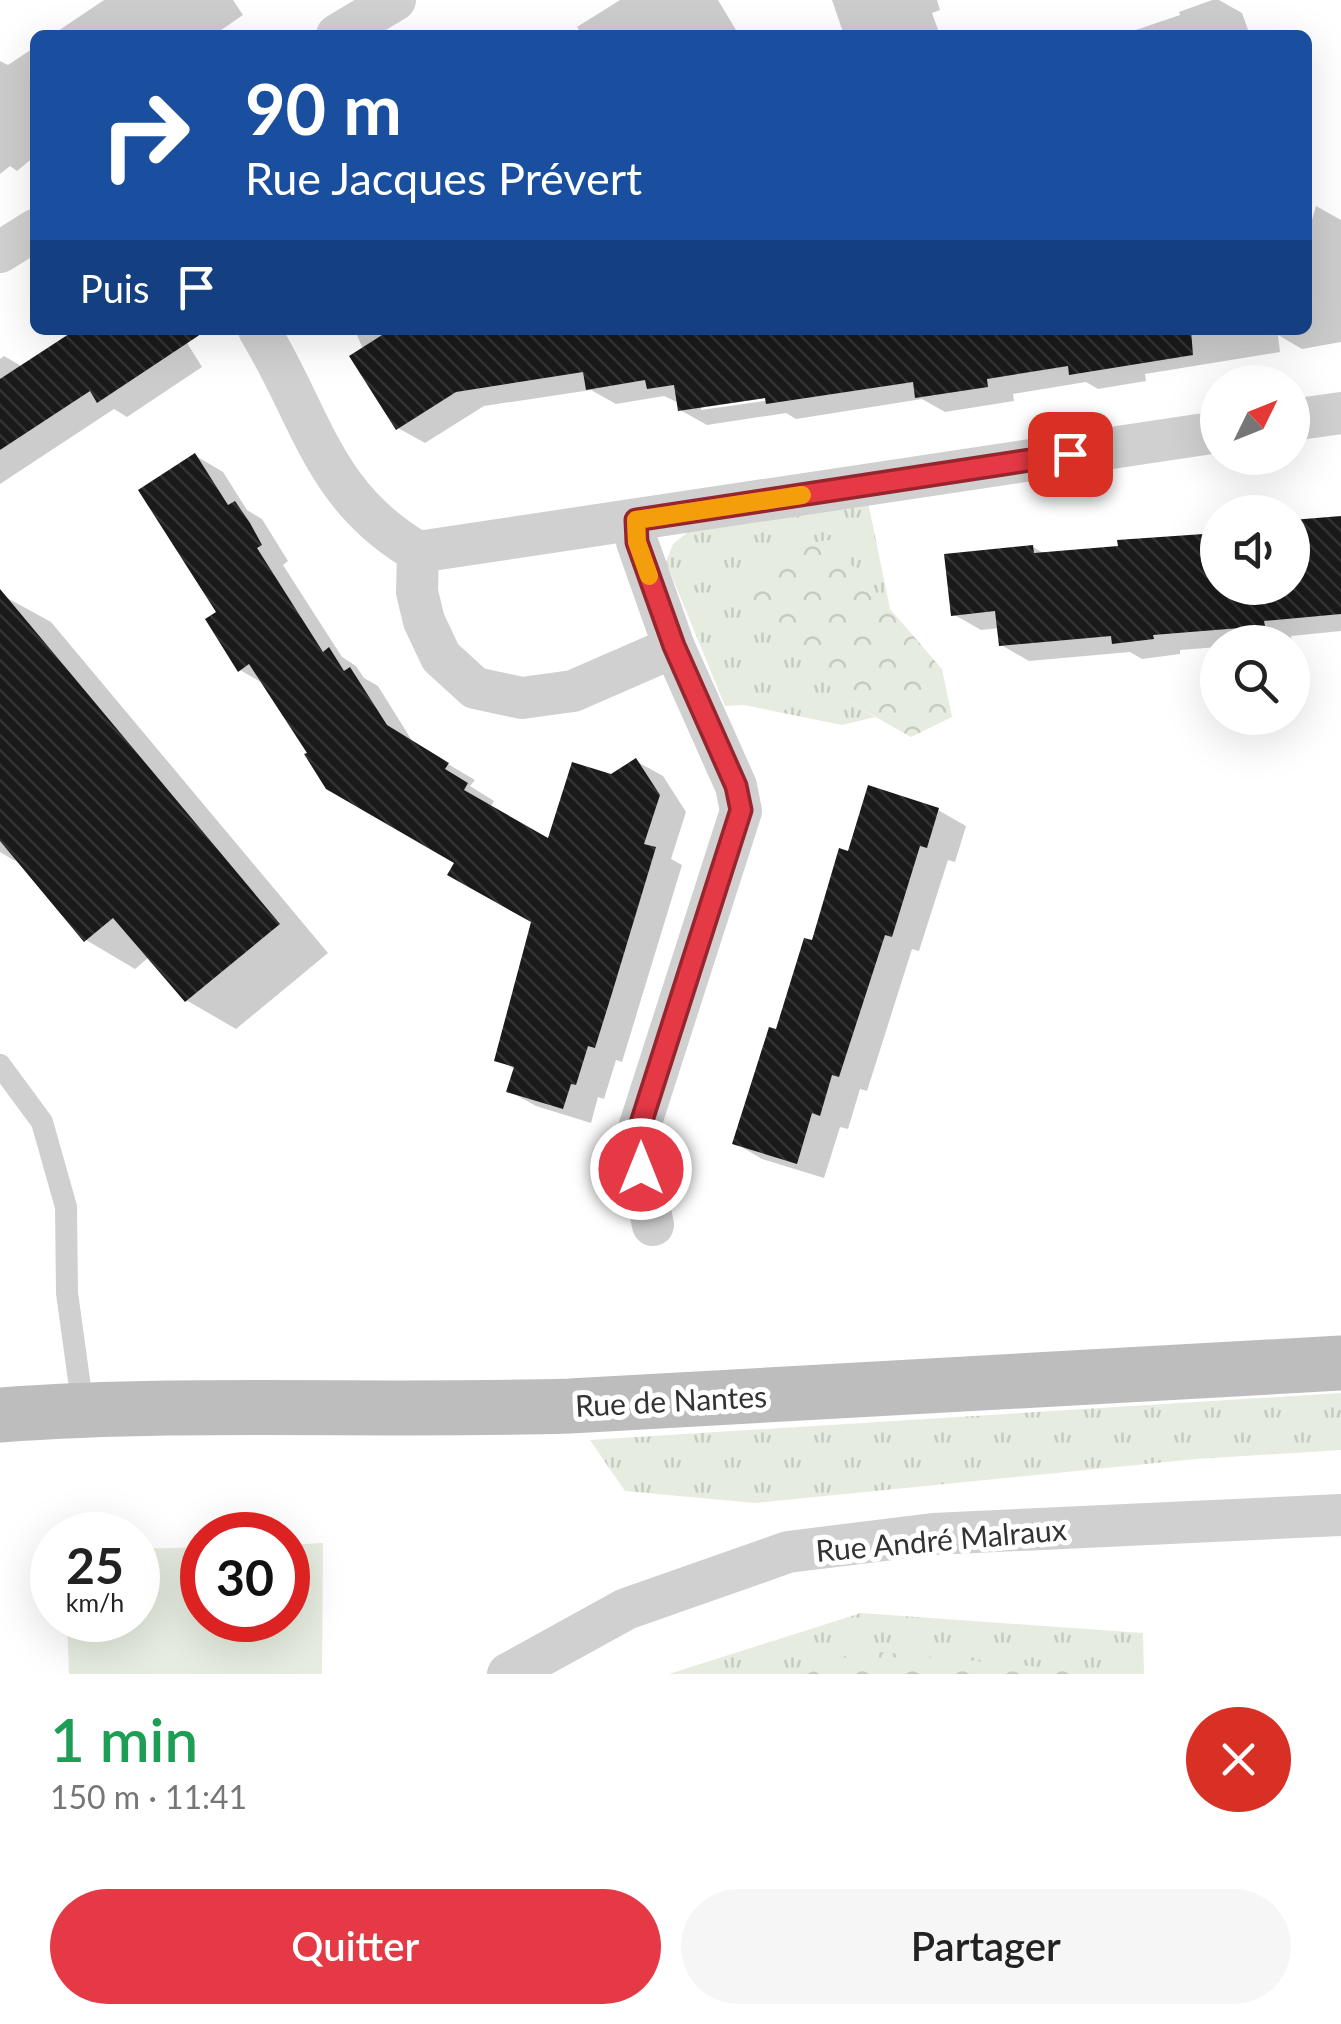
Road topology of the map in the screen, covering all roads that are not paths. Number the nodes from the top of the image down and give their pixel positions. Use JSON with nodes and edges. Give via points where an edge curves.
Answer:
{"nodes":[{"id":1,"x":395,"y":0,"type":"edge"},
{"id":2,"x":345,"y":30,"type":"edge"},
{"id":3,"x":30,"y":233,"type":"edge"},
{"id":4,"x":0,"y":252,"type":"edge"},
{"id":5,"x":262,"y":335,"type":"edge"},
{"id":6,"x":1341,"y":413,"type":"edge"},
{"id":7,"x":1310,"y":417,"type":"edge"},
{"id":8,"x":1200,"y":435,"type":"edge"},
{"id":9,"x":636,"y":520,"type":"junction"},
{"id":10,"x":418,"y":552,"type":"junction"},
{"id":11,"x":674,"y":646,"type":"junction"},
{"id":12,"x":0,"y":1065,"type":"edge"},
{"id":13,"x":653,"y":1225,"type":"dead end"},
{"id":14,"x":1341,"y":1362,"type":"edge"},
{"id":15,"x":83,"y":1409,"type":"junction"},
{"id":16,"x":0,"y":1415,"type":"edge"},
{"id":17,"x":1341,"y":1515,"type":"edge"},
{"id":18,"x":508,"y":1674,"type":"edge"}],
"edges":[{"from":1,"to":2,"type":"street"},
{"from":3,"to":4,"type":"street"},
{"from":5,"to":10,"type":"street","via":[[337,478],[364,513]]},
{"from":6,"to":7,"type":"street"},
{"from":8,"to":9,"type":"street"},
{"from":9,"to":10,"type":"street"},
{"from":9,"to":11,"type":"street","via":[[637,542]]},
{"from":10,"to":11,"type":"street","via":[[424,621],[441,657],[475,688],[522,698],[572,691]]},
{"from":11,"to":13,"type":"street","via":[[741,810],[635,1142]]},
{"from":12,"to":15,"type":"lane","via":[[42,1122],[66,1207],[67,1293]]},
{"from":14,"to":15,"type":"main road","name":"Rue de Nantes","via":[[570,1406]]},
{"from":15,"to":16,"type":"main road","name":"Rue de Nantes"},
{"from":17,"to":18,"type":"street","name":"Rue André Malraux","via":[[933,1534],[788,1552],[626,1609]]}]}
